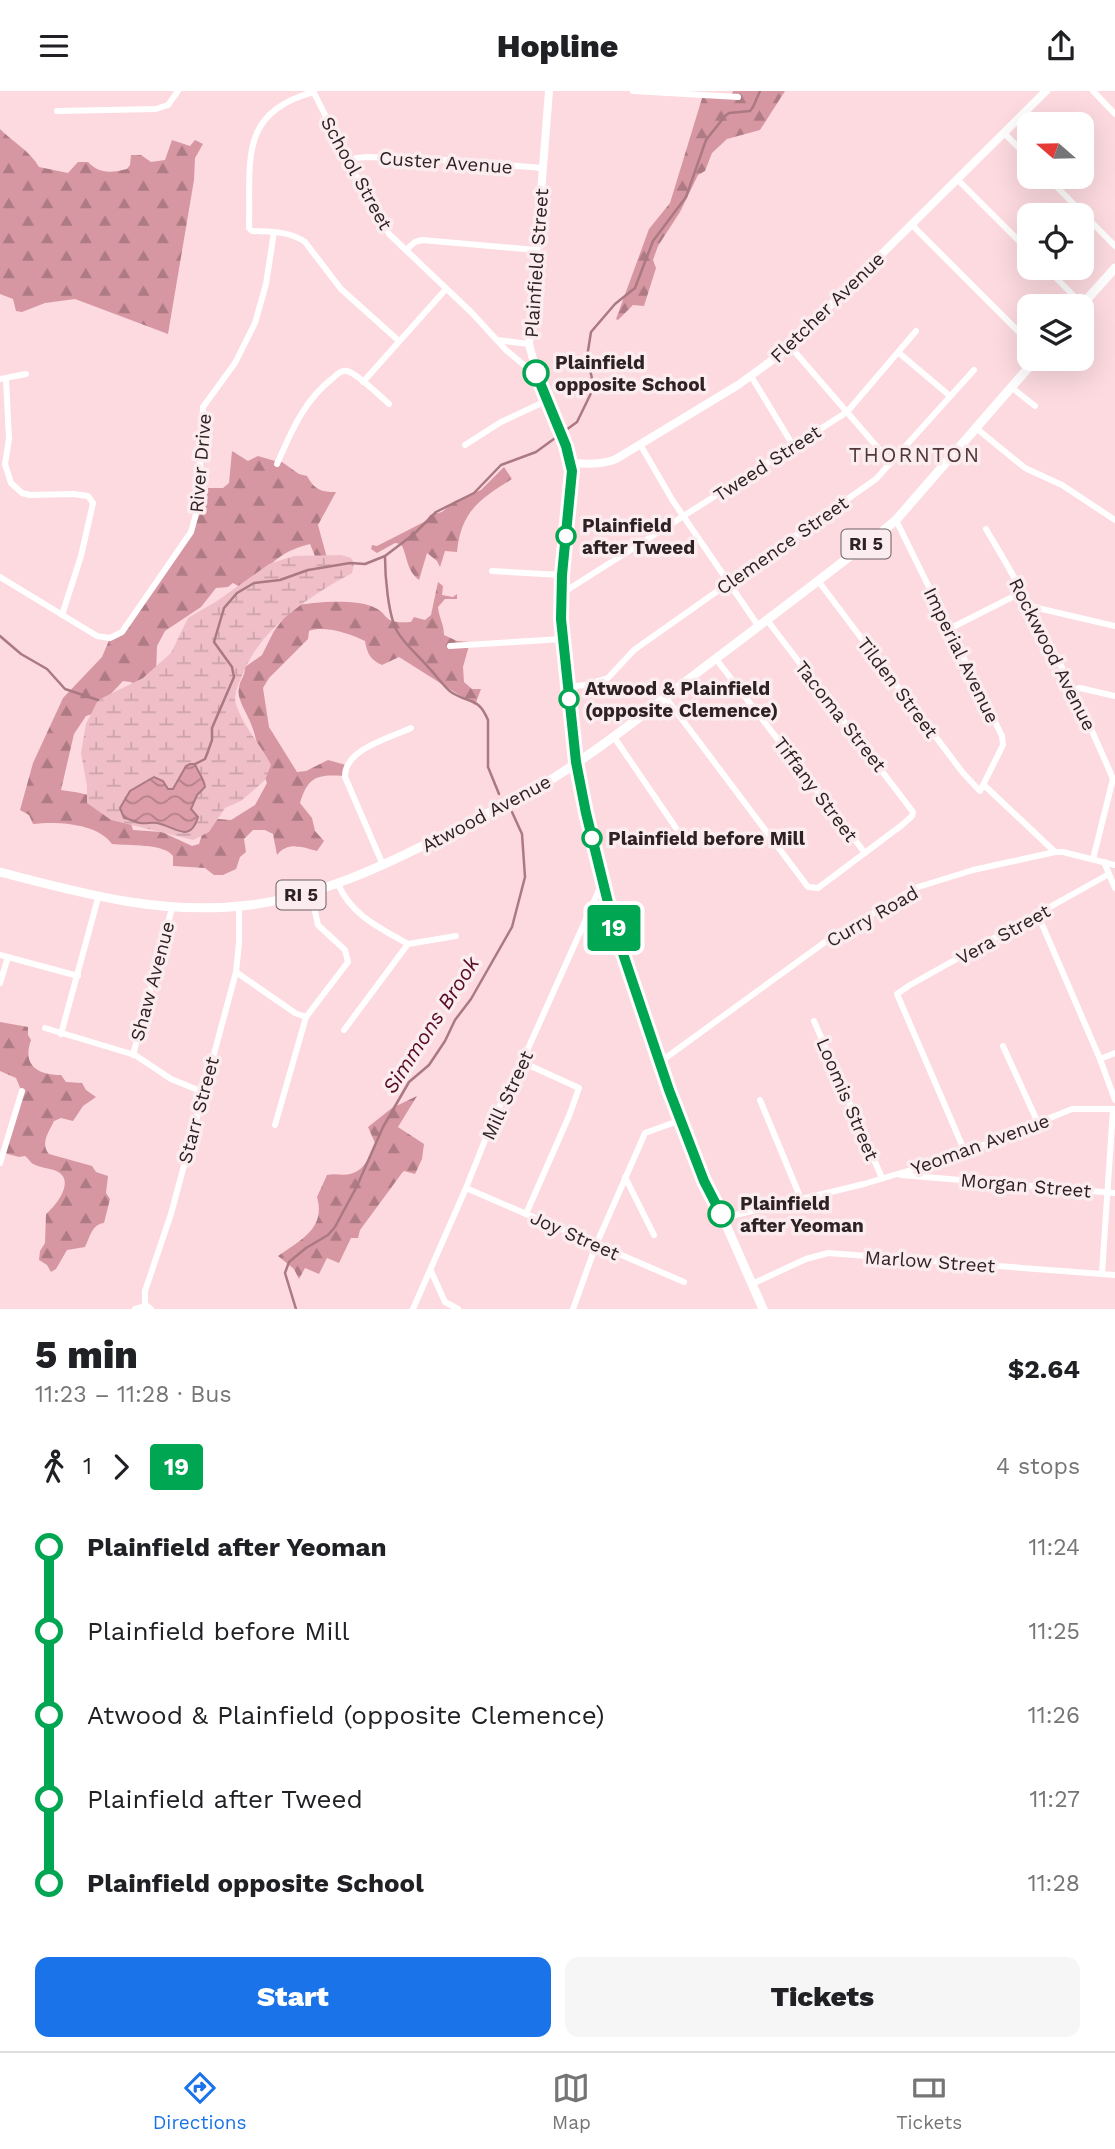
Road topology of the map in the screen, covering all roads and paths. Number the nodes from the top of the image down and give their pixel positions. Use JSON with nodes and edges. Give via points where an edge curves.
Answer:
{"nodes":[{"id":1,"x":178,"y":91,"type":"edge"},
{"id":2,"x":549,"y":91,"type":"edge"},
{"id":3,"x":633,"y":91,"type":"edge"},
{"id":4,"x":1046,"y":91,"type":"edge"},
{"id":5,"x":1093,"y":91,"type":"edge"},
{"id":6,"x":314,"y":92,"type":"edge"},
{"id":7,"x":738,"y":97,"type":"dead end"},
{"id":8,"x":57,"y":111,"type":"dead end"},
{"id":9,"x":1115,"y":114,"type":"edge"},
{"id":10,"x":1004,"y":133,"type":"junction"},
{"id":11,"x":1017,"y":147,"type":"edge"},
{"id":12,"x":350,"y":163,"type":"junction"},
{"id":13,"x":543,"y":168,"type":"junction"},
{"id":14,"x":957,"y":179,"type":"junction"},
{"id":15,"x":1059,"y":189,"type":"edge"},
{"id":16,"x":912,"y":225,"type":"junction"},
{"id":17,"x":274,"y":232,"type":"junction"},
{"id":18,"x":1017,"y":239,"type":"edge"},
{"id":19,"x":1115,"y":246,"type":"edge"},
{"id":20,"x":406,"y":250,"type":"junction"},
{"id":21,"x":537,"y":250,"type":"junction"},
{"id":22,"x":1115,"y":259,"type":"edge"},
{"id":23,"x":1115,"y":268,"type":"edge"},
{"id":24,"x":1105,"y":277,"type":"junction"},
{"id":25,"x":1057,"y":280,"type":"edge"},
{"id":26,"x":446,"y":289,"type":"junction"},
{"id":27,"x":1071,"y":294,"type":"edge"},
{"id":28,"x":1090,"y":294,"type":"edge"},
{"id":29,"x":1017,"y":330,"type":"edge"},
{"id":30,"x":916,"y":331,"type":"dead end"},
{"id":31,"x":497,"y":340,"type":"junction"},
{"id":32,"x":399,"y":341,"type":"junction"},
{"id":33,"x":529,"y":344,"type":"junction"},
{"id":34,"x":789,"y":345,"type":"junction"},
{"id":35,"x":899,"y":353,"type":"junction"},
{"id":36,"x":974,"y":370,"type":"dead end"},
{"id":37,"x":1025,"y":371,"type":"edge"},
{"id":38,"x":26,"y":374,"type":"dead end"},
{"id":39,"x":751,"y":376,"type":"junction"},
{"id":40,"x":3,"y":379,"type":"edge"},
{"id":41,"x":363,"y":382,"type":"junction"},
{"id":42,"x":1011,"y":387,"type":"junction"},
{"id":43,"x":541,"y":389,"type":"junction"},
{"id":44,"x":950,"y":397,"type":"junction"},
{"id":45,"x":546,"y":401,"type":"junction"},
{"id":46,"x":389,"y":404,"type":"dead end"},
{"id":47,"x":1035,"y":406,"type":"dead end"},
{"id":48,"x":847,"y":412,"type":"junction"},
{"id":49,"x":976,"y":428,"type":"junction"},
{"id":50,"x":465,"y":445,"type":"dead end"},
{"id":51,"x":640,"y":446,"type":"junction"},
{"id":52,"x":793,"y":447,"type":"junction"},
{"id":53,"x":571,"y":463,"type":"junction"},
{"id":54,"x":891,"y":463,"type":"junction"},
{"id":55,"x":277,"y":464,"type":"dead end"},
{"id":56,"x":3,"y":465,"type":"edge"},
{"id":57,"x":684,"y":517,"type":"junction"},
{"id":58,"x":896,"y":520,"type":"junction"},
{"id":59,"x":1115,"y":520,"type":"edge"},
{"id":60,"x":986,"y":529,"type":"dead end"},
{"id":61,"x":492,"y":571,"type":"dead end"},
{"id":62,"x":562,"y":575,"type":"junction"},
{"id":63,"x":0,"y":577,"type":"edge"},
{"id":64,"x":728,"y":582,"type":"junction"},
{"id":65,"x":819,"y":582,"type":"junction"},
{"id":66,"x":1022,"y":592,"type":"junction"},
{"id":67,"x":561,"y":594,"type":"junction"},
{"id":68,"x":1030,"y":605,"type":"junction"},
{"id":69,"x":62,"y":615,"type":"junction"},
{"id":70,"x":768,"y":620,"type":"junction"},
{"id":71,"x":1115,"y":626,"type":"edge"},
{"id":72,"x":759,"y":627,"type":"junction"},
{"id":73,"x":949,"y":629,"type":"junction"},
{"id":74,"x":562,"y":639,"type":"junction"},
{"id":75,"x":450,"y":646,"type":"dead end"},
{"id":76,"x":716,"y":659,"type":"junction"},
{"id":77,"x":568,"y":687,"type":"junction"},
{"id":78,"x":1073,"y":690,"type":"junction"},
{"id":79,"x":1115,"y":696,"type":"edge"},
{"id":80,"x":666,"y":698,"type":"junction"},
{"id":81,"x":411,"y":728,"type":"dead end"},
{"id":82,"x":614,"y":737,"type":"junction"},
{"id":83,"x":576,"y":762,"type":"junction"},
{"id":84,"x":1114,"y":779,"type":"edge"},
{"id":85,"x":982,"y":788,"type":"junction"},
{"id":86,"x":676,"y":828,"type":"dead end"},
{"id":87,"x":1055,"y":852,"type":"junction"},
{"id":88,"x":864,"y":853,"type":"junction"},
{"id":89,"x":1093,"y":859,"type":"junction"},
{"id":90,"x":1104,"y":862,"type":"junction"},
{"id":91,"x":383,"y":865,"type":"junction"},
{"id":92,"x":1115,"y":865,"type":"edge"},
{"id":93,"x":0,"y":871,"type":"edge"},
{"id":94,"x":1109,"y":874,"type":"junction"},
{"id":95,"x":603,"y":881,"type":"junction"},
{"id":96,"x":338,"y":884,"type":"junction"},
{"id":97,"x":1115,"y":888,"type":"edge"},
{"id":98,"x":311,"y":893,"type":"junction"},
{"id":99,"x":99,"y":898,"type":"junction"},
{"id":100,"x":239,"y":906,"type":"junction"},
{"id":101,"x":172,"y":908,"type":"junction"},
{"id":102,"x":1038,"y":915,"type":"junction"},
{"id":103,"x":456,"y":936,"type":"dead end"},
{"id":104,"x":408,"y":944,"type":"junction"},
{"id":105,"x":4,"y":956,"type":"edge"},
{"id":106,"x":236,"y":972,"type":"junction"},
{"id":107,"x":78,"y":976,"type":"junction"},
{"id":108,"x":0,"y":983,"type":"edge"},
{"id":109,"x":306,"y":1017,"type":"junction"},
{"id":110,"x":814,"y":1021,"type":"dead end"},
{"id":111,"x":45,"y":1028,"type":"dead end"},
{"id":112,"x":344,"y":1030,"type":"dead end"},
{"id":113,"x":61,"y":1034,"type":"junction"},
{"id":114,"x":1003,"y":1047,"type":"dead end"},
{"id":115,"x":1115,"y":1053,"type":"edge"},
{"id":116,"x":132,"y":1055,"type":"junction"},
{"id":117,"x":1100,"y":1059,"type":"junction"},
{"id":118,"x":522,"y":1062,"type":"junction"},
{"id":119,"x":660,"y":1062,"type":"junction"},
{"id":120,"x":22,"y":1091,"type":"dead end"},
{"id":121,"x":203,"y":1092,"type":"junction"},
{"id":122,"x":760,"y":1100,"type":"dead end"},
{"id":123,"x":1115,"y":1100,"type":"edge"},
{"id":124,"x":1114,"y":1109,"type":"edge"},
{"id":125,"x":681,"y":1120,"type":"junction"},
{"id":126,"x":1038,"y":1123,"type":"junction"},
{"id":127,"x":275,"y":1125,"type":"dead end"},
{"id":128,"x":965,"y":1152,"type":"junction"},
{"id":129,"x":0,"y":1163,"type":"edge"},
{"id":130,"x":896,"y":1175,"type":"junction"},
{"id":131,"x":625,"y":1177,"type":"junction"},
{"id":132,"x":882,"y":1178,"type":"junction"},
{"id":133,"x":466,"y":1188,"type":"junction"},
{"id":134,"x":1111,"y":1192,"type":"edge"},
{"id":135,"x":801,"y":1199,"type":"junction"},
{"id":136,"x":526,"y":1213,"type":"junction"},
{"id":137,"x":723,"y":1218,"type":"junction"},
{"id":138,"x":654,"y":1235,"type":"dead end"},
{"id":139,"x":596,"y":1245,"type":"junction"},
{"id":140,"x":431,"y":1271,"type":"junction"},
{"id":141,"x":1102,"y":1273,"type":"junction"},
{"id":142,"x":1115,"y":1275,"type":"edge"},
{"id":143,"x":684,"y":1282,"type":"dead end"},
{"id":144,"x":752,"y":1284,"type":"junction"},
{"id":145,"x":148,"y":1307,"type":"edge"},
{"id":146,"x":135,"y":1309,"type":"edge"},
{"id":147,"x":413,"y":1309,"type":"edge"},
{"id":148,"x":458,"y":1309,"type":"edge"},
{"id":149,"x":573,"y":1309,"type":"edge"},
{"id":150,"x":763,"y":1309,"type":"edge"}],
"edges":[{"from":1,"to":8,"type":"street","via":[[168,105],[156,109]]},
{"from":2,"to":13,"type":"main road","name":"Plainfield Street"},
{"from":3,"to":7,"type":"street"},
{"from":4,"to":10,"type":"main road","name":"Fletcher Avenue"},
{"from":5,"to":9,"type":"street"},
{"from":6,"to":12,"type":"street","name":"School Street"},
{"from":6,"to":17,"type":"street","via":[[270,112],[254,139],[249,228]]},
{"from":10,"to":11,"type":"street"},
{"from":10,"to":14,"type":"main road","name":"Fletcher Avenue"},
{"from":12,"to":13,"type":"street","name":"Custer Avenue","via":[[368,157]]},
{"from":12,"to":20,"type":"street","name":"School Street","via":[[390,234]]},
{"from":13,"to":21,"type":"main road","name":"Plainfield Street"},
{"from":14,"to":16,"type":"main road","name":"Fletcher Avenue"},
{"from":14,"to":18,"type":"street"},
{"from":15,"to":19,"type":"street"},
{"from":16,"to":29,"type":"street"},
{"from":16,"to":34,"type":"main road","name":"Fletcher Avenue"},
{"from":17,"to":32,"type":"street","via":[[305,242],[341,289]]},
{"from":17,"to":69,"type":"street","name":"River Drive","via":[[255,323],[235,363],[203,407],[198,507],[187,540],[122,632],[110,638],[97,636]]},
{"from":20,"to":21,"type":"street","via":[[422,240]]},
{"from":20,"to":26,"type":"street","name":"School Street"},
{"from":21,"to":33,"type":"main road","name":"Plainfield Street"},
{"from":22,"to":24,"type":"main road"},
{"from":23,"to":24,"type":"main road"},
{"from":24,"to":28,"type":"main road"},
{"from":25,"to":27,"type":"street"},
{"from":26,"to":31,"type":"street","name":"School Street"},
{"from":26,"to":32,"type":"street"},
{"from":30,"to":35,"type":"street","name":"Tweed Street"},
{"from":31,"to":33,"type":"street"},
{"from":31,"to":43,"type":"street","name":"School Street"},
{"from":32,"to":41,"type":"street"},
{"from":33,"to":43,"type":"main road","name":"Plainfield Street"},
{"from":34,"to":39,"type":"main road","name":"Fletcher Avenue"},
{"from":34,"to":48,"type":"street"},
{"from":35,"to":44,"type":"street"},
{"from":35,"to":48,"type":"street","name":"Tweed Street"},
{"from":36,"to":44,"type":"street","name":"Clemence Street"},
{"from":37,"to":42,"type":"main road","name":"Atwood Avenue","number":"RI 5"},
{"from":38,"to":40,"type":"street"},
{"from":39,"to":51,"type":"main road","name":"Fletcher Avenue"},
{"from":39,"to":52,"type":"street"},
{"from":40,"to":56,"type":"street","via":[[9,439]]},
{"from":41,"to":46,"type":"street"},
{"from":41,"to":55,"type":"street","via":[[345,370],[326,383],[302,410]]},
{"from":42,"to":47,"type":"street"},
{"from":42,"to":49,"type":"main road","name":"Atwood Avenue","number":"RI 5"},
{"from":43,"to":45,"type":"main road","name":"Plainfield Street"},
{"from":44,"to":54,"type":"street","name":"Clemence Street"},
{"from":45,"to":50,"type":"street"},
{"from":45,"to":53,"type":"main road","name":"Plainfield Street"},
{"from":48,"to":52,"type":"street","name":"Tweed Street"},
{"from":48,"to":54,"type":"street"},
{"from":49,"to":58,"type":"main road","name":"Atwood Avenue","number":"RI 5"},
{"from":49,"to":59,"type":"street","via":[[1025,468],[1062,485]]},
{"from":51,"to":53,"type":"main road","name":"Fletcher Avenue","via":[[606,463]]},
{"from":51,"to":57,"type":"street"},
{"from":52,"to":57,"type":"street","name":"Tweed Street"},
{"from":53,"to":62,"type":"main road","name":"Plainfield Street"},
{"from":54,"to":64,"type":"street","name":"Clemence Street","via":[[842,505]]},
{"from":56,"to":69,"type":"street","via":[[22,493],[77,494],[93,500]]},
{"from":57,"to":64,"type":"street"},
{"from":57,"to":67,"type":"street","name":"Tweed Street"},
{"from":58,"to":65,"type":"main road","name":"Atwood Avenue","number":"RI 5"},
{"from":58,"to":73,"type":"street","name":"Imperial Avenue"},
{"from":60,"to":66,"type":"street","name":"Rockwood Avenue"},
{"from":61,"to":62,"type":"street"},
{"from":62,"to":67,"type":"main road","name":"Plainfield Street"},
{"from":63,"to":69,"type":"street","name":"River Drive"},
{"from":64,"to":72,"type":"street"},
{"from":64,"to":77,"type":"street","name":"Clemence Street","via":[[634,650],[608,678]]},
{"from":65,"to":70,"type":"main road","name":"Atwood Avenue","number":"RI 5"},
{"from":65,"to":85,"type":"street","name":"Tilden Street","via":[[956,763]]},
{"from":66,"to":68,"type":"street","name":"Rockwood Avenue"},
{"from":66,"to":73,"type":"street"},
{"from":67,"to":74,"type":"main road","name":"Plainfield Street"},
{"from":68,"to":71,"type":"street"},
{"from":68,"to":78,"type":"street","name":"Rockwood Avenue"},
{"from":70,"to":72,"type":"main road","name":"Atwood Avenue","number":"RI 5"},
{"from":70,"to":88,"type":"street","name":"Tacoma Street","via":[[913,811]]},
{"from":72,"to":76,"type":"main road","name":"Atwood Avenue","number":"RI 5"},
{"from":73,"to":85,"type":"street","name":"Imperial Avenue","via":[[1003,741]]},
{"from":74,"to":75,"type":"street"},
{"from":74,"to":77,"type":"main road","name":"Plainfield Street"},
{"from":76,"to":80,"type":"main road","name":"Atwood Avenue","number":"RI 5"},
{"from":76,"to":88,"type":"street","name":"Tiffany Street"},
{"from":77,"to":83,"type":"main road","name":"Plainfield Street"},
{"from":78,"to":79,"type":"street"},
{"from":78,"to":84,"type":"street","name":"Rockwood Avenue"},
{"from":80,"to":82,"type":"main road","name":"Atwood Avenue","number":"RI 5"},
{"from":80,"to":88,"type":"street","via":[[808,887],[814,889],[833,878]]},
{"from":81,"to":91,"type":"street","via":[[365,750],[345,769]]},
{"from":82,"to":83,"type":"main road","name":"Atwood Avenue","number":"RI 5"},
{"from":82,"to":86,"type":"street"},
{"from":83,"to":91,"type":"main road","name":"Atwood Avenue","number":"RI 5","via":[[551,780]]},
{"from":83,"to":95,"type":"main road"},
{"from":84,"to":89,"type":"street"},
{"from":85,"to":87,"type":"street","name":"Tilden Street"},
{"from":87,"to":89,"type":"street","name":"Curry Road"},
{"from":87,"to":119,"type":"street","name":"Curry Road","via":[[915,888],[834,936]]},
{"from":89,"to":90,"type":"street","name":"Curry Road"},
{"from":90,"to":92,"type":"street","name":"Curry Road"},
{"from":90,"to":94,"type":"street"},
{"from":91,"to":96,"type":"main road","name":"Atwood Avenue","number":"RI 5"},
{"from":93,"to":99,"type":"main road","name":"Atwood Avenue","number":"RI 5"},
{"from":94,"to":97,"type":"street"},
{"from":94,"to":102,"type":"street","name":"Vera Street"},
{"from":95,"to":118,"type":"street","name":"Mill Street"},
{"from":95,"to":119,"type":"main road"},
{"from":96,"to":98,"type":"main road","name":"Atwood Avenue","number":"RI 5"},
{"from":96,"to":104,"type":"street","via":[[363,918]]},
{"from":98,"to":100,"type":"main road","name":"Atwood Avenue","number":"RI 5"},
{"from":98,"to":109,"type":"street","via":[[318,925],[345,950],[348,962]]},
{"from":99,"to":101,"type":"main road","name":"Atwood Avenue","number":"RI 5"},
{"from":99,"to":107,"type":"street"},
{"from":100,"to":101,"type":"main road","name":"Atwood Avenue","number":"RI 5"},
{"from":100,"to":106,"type":"street","name":"Starr Street"},
{"from":101,"to":116,"type":"street","name":"Shaw Avenue"},
{"from":102,"to":117,"type":"street"},
{"from":102,"to":128,"type":"street","name":"Vera Street","via":[[897,994]]},
{"from":103,"to":104,"type":"street"},
{"from":104,"to":112,"type":"street"},
{"from":105,"to":107,"type":"street"},
{"from":105,"to":108,"type":"street"},
{"from":106,"to":109,"type":"street"},
{"from":106,"to":121,"type":"street","name":"Starr Street"},
{"from":107,"to":113,"type":"street"},
{"from":109,"to":127,"type":"street"},
{"from":110,"to":132,"type":"street","name":"Loomis Street"},
{"from":111,"to":113,"type":"street"},
{"from":113,"to":116,"type":"street"},
{"from":114,"to":126,"type":"street"},
{"from":115,"to":117,"type":"street"},
{"from":116,"to":121,"type":"street"},
{"from":117,"to":123,"type":"street"},
{"from":118,"to":133,"type":"street","name":"Mill Street"},
{"from":118,"to":136,"type":"street","via":[[579,1088]]},
{"from":119,"to":125,"type":"main road"},
{"from":120,"to":129,"type":"street"},
{"from":121,"to":145,"type":"street","name":"Starr Street","via":[[145,1291]]},
{"from":122,"to":135,"type":"street"},
{"from":124,"to":126,"type":"street","name":"Yeoman Avenue","via":[[1072,1109]]},
{"from":124,"to":134,"type":"street"},
{"from":125,"to":131,"type":"street","via":[[645,1133]]},
{"from":125,"to":137,"type":"main road"},
{"from":126,"to":128,"type":"street","name":"Yeoman Avenue"},
{"from":128,"to":130,"type":"street","name":"Yeoman Avenue"},
{"from":130,"to":132,"type":"street","name":"Yeoman Avenue"},
{"from":130,"to":134,"type":"street","name":"Morgan Street"},
{"from":131,"to":138,"type":"street"},
{"from":131,"to":139,"type":"street"},
{"from":132,"to":135,"type":"street","name":"Yeoman Avenue"},
{"from":133,"to":136,"type":"street","name":"Joy Street"},
{"from":133,"to":140,"type":"street","name":"Mill Street"},
{"from":134,"to":141,"type":"street"},
{"from":135,"to":137,"type":"street","name":"Yeoman Avenue"},
{"from":136,"to":139,"type":"street","name":"Joy Street"},
{"from":137,"to":144,"type":"main road"},
{"from":139,"to":143,"type":"street","name":"Joy Street"},
{"from":139,"to":149,"type":"street"},
{"from":140,"to":147,"type":"street","name":"Mill Street"},
{"from":140,"to":148,"type":"street","via":[[445,1302]]},
{"from":141,"to":142,"type":"street","name":"Marlow Street"},
{"from":141,"to":144,"type":"street","name":"Marlow Street","via":[[828,1254]]},
{"from":144,"to":150,"type":"main road"},
{"from":145,"to":146,"type":"street"}]}
